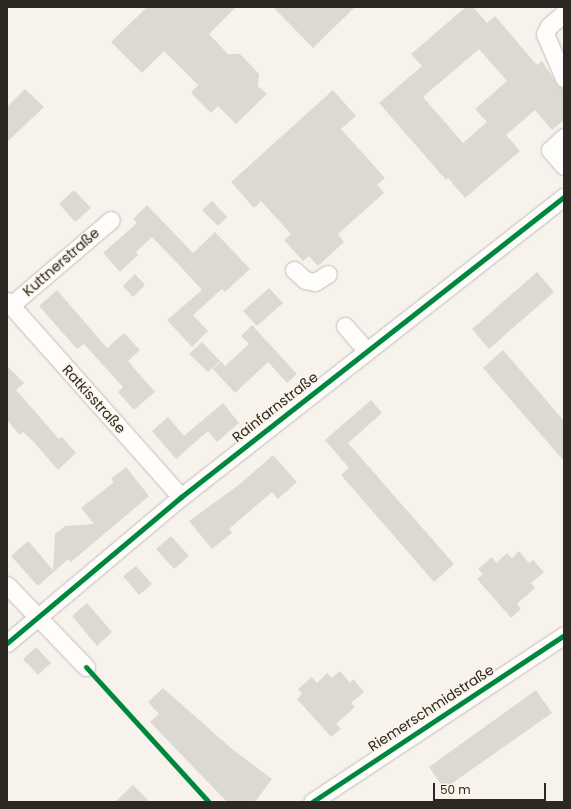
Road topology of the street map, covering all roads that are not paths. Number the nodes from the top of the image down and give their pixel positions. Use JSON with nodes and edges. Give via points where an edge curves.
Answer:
{"nodes":[{"id":1,"x":564,"y":13,"type":"edge"},
{"id":2,"x":564,"y":78,"type":"edge"},
{"id":3,"x":564,"y":137,"type":"edge"},
{"id":4,"x":564,"y":166,"type":"edge"},
{"id":5,"x":564,"y":196,"type":"edge"},
{"id":6,"x":110,"y":220,"type":"dead end"},
{"id":7,"x":294,"y":270,"type":"dead end"},
{"id":8,"x":328,"y":274,"type":"dead end"},
{"id":9,"x":9,"y":303,"type":"edge"},
{"id":10,"x":345,"y":326,"type":"dead end"},
{"id":11,"x":367,"y":351,"type":"junction"},
{"id":12,"x":181,"y":497,"type":"junction"},
{"id":13,"x":7,"y":585,"type":"edge"},
{"id":14,"x":37,"y":616,"type":"junction"},
{"id":15,"x":564,"y":635,"type":"edge"},
{"id":16,"x":7,"y":643,"type":"edge"},
{"id":17,"x":86,"y":667,"type":"dead end"},
{"id":18,"x":312,"y":802,"type":"edge"}],
"edges":[{"from":1,"to":2,"type":"street","via":[[549,26],[545,34]]},
{"from":3,"to":4,"type":"street","via":[[550,150]]},
{"from":5,"to":11,"type":"street","name":"Rainfarnstraße"},
{"from":6,"to":9,"type":"street","name":"Kuttnerstraße"},
{"from":7,"to":8,"type":"street","via":[[305,280],[315,282]]},
{"from":9,"to":12,"type":"street","name":"Ratkisstraße"},
{"from":10,"to":11,"type":"street"},
{"from":11,"to":12,"type":"street","name":"Rainfarnstraße"},
{"from":12,"to":14,"type":"street","name":"Rainfarnstraße"},
{"from":13,"to":14,"type":"street"},
{"from":14,"to":16,"type":"street","name":"Rainfarnstraße"},
{"from":14,"to":17,"type":"street"},
{"from":15,"to":18,"type":"street","name":"Riemerschmidstraße"}]}
